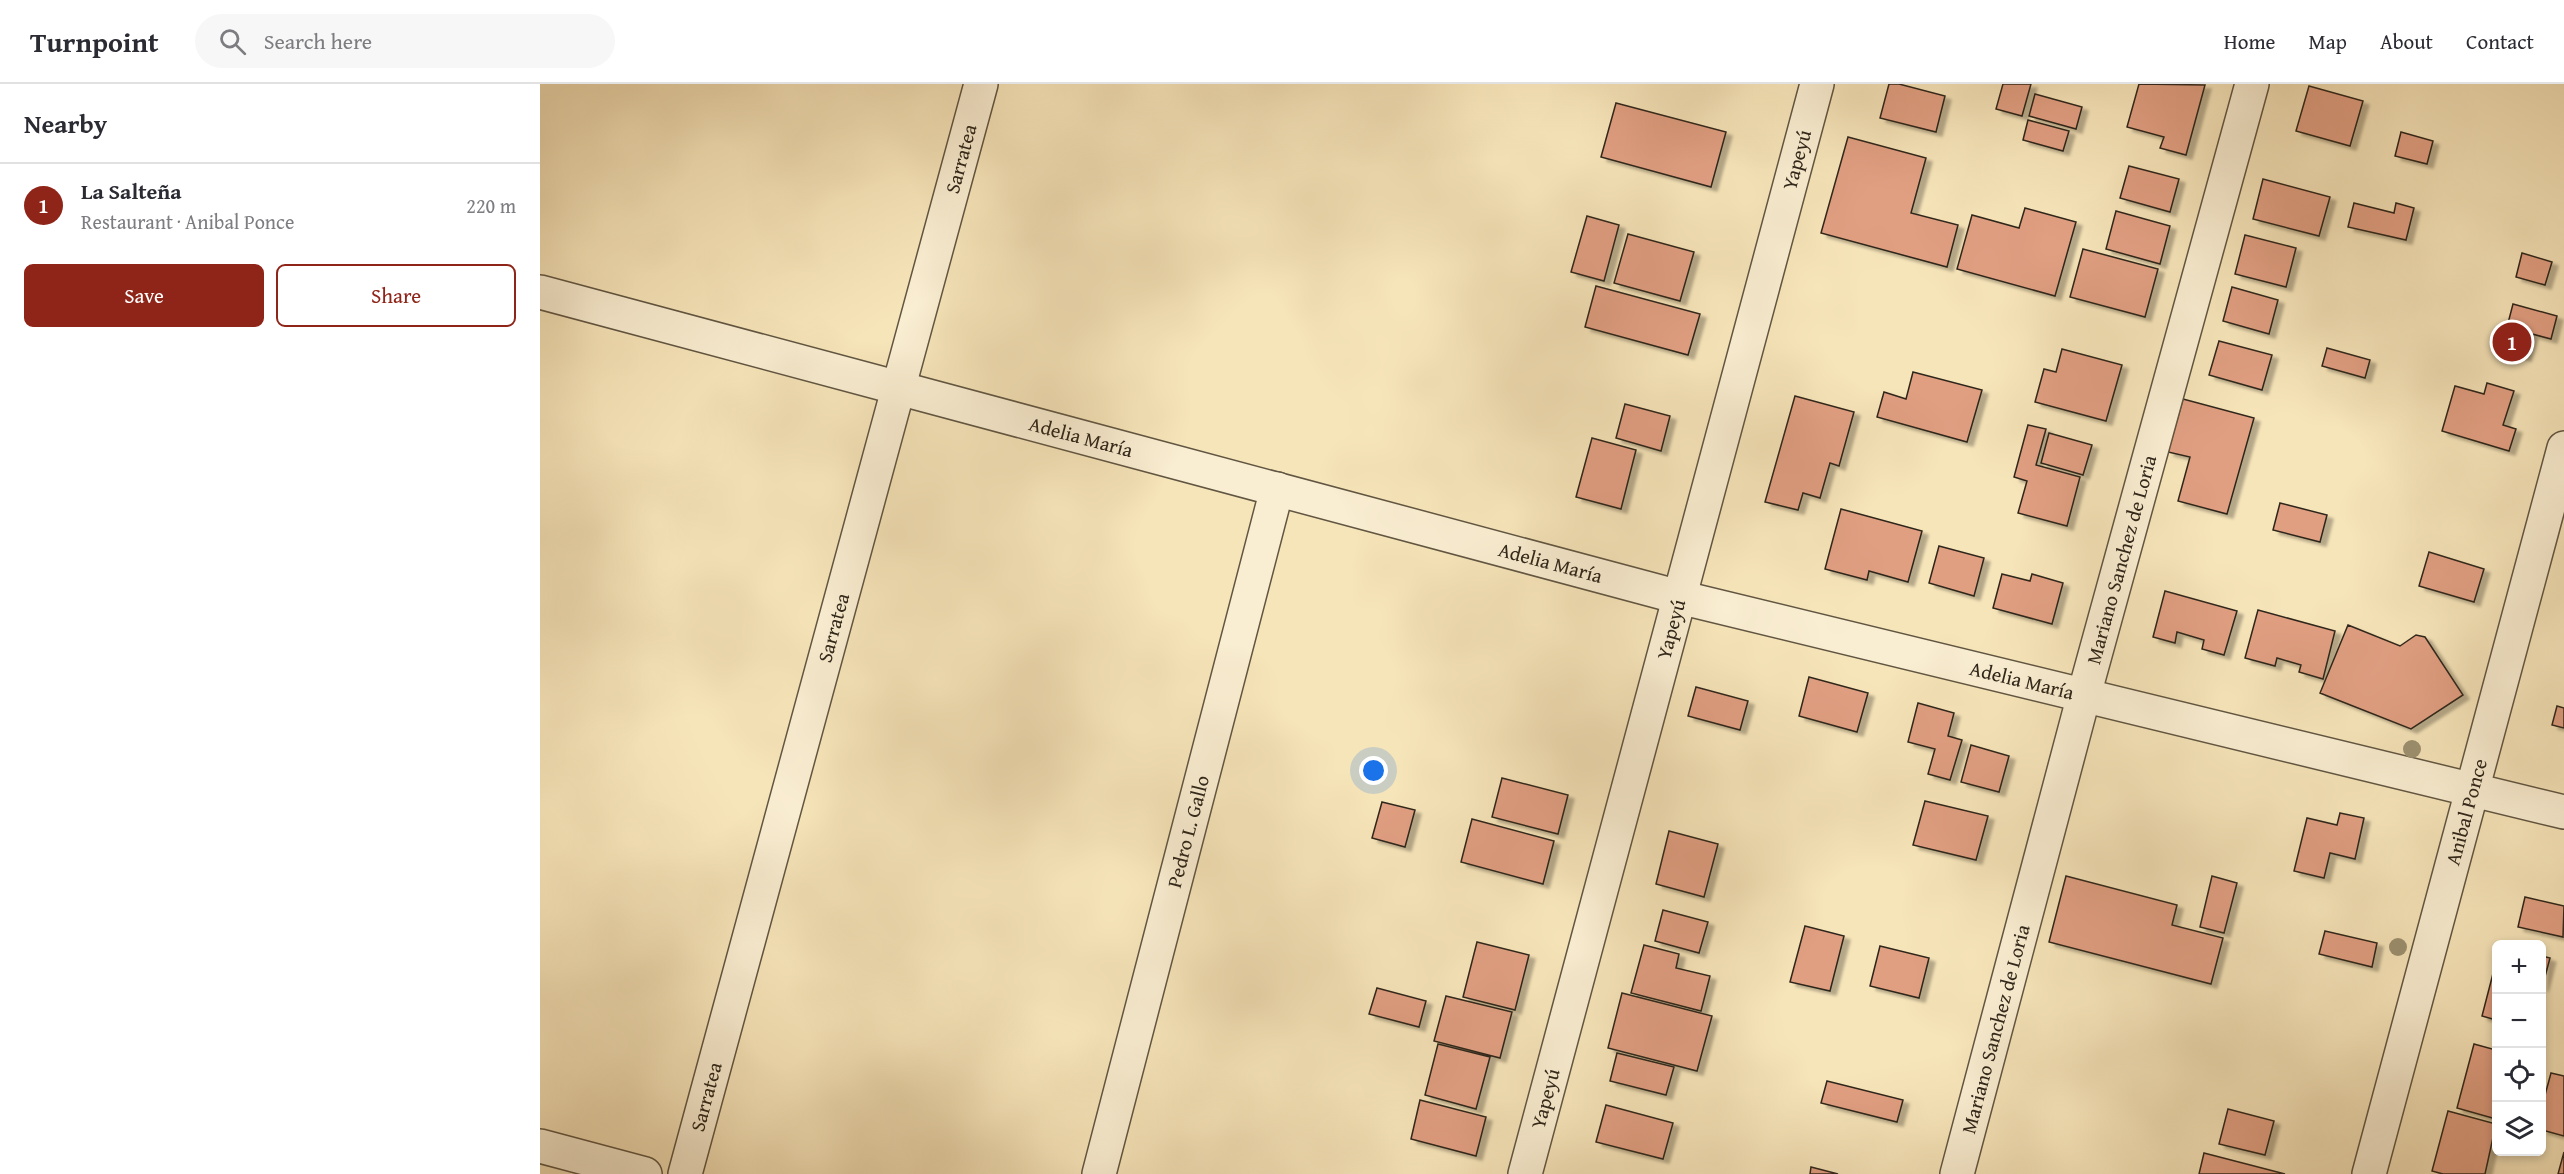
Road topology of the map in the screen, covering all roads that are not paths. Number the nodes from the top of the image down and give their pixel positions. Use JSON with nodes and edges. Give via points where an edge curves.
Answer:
{"nodes":[{"id":1,"x":981,"y":84,"type":"edge"},
{"id":2,"x":1817,"y":84,"type":"edge"},
{"id":3,"x":2252,"y":84,"type":"edge"},
{"id":4,"x":540,"y":292,"type":"edge"},
{"id":5,"x":898,"y":388,"type":"junction"},
{"id":6,"x":2564,"y":448,"type":"edge"},
{"id":7,"x":1277,"y":489,"type":"junction"},
{"id":8,"x":1679,"y":597,"type":"junction"},
{"id":9,"x":2084,"y":695,"type":"junction"},
{"id":10,"x":2472,"y":789,"type":"junction"},
{"id":11,"x":2564,"y":812,"type":"edge"},
{"id":12,"x":540,"y":1146,"type":"edge"},
{"id":13,"x":645,"y":1174,"type":"edge"},
{"id":14,"x":686,"y":1174,"type":"edge"},
{"id":15,"x":1099,"y":1174,"type":"edge"},
{"id":16,"x":1525,"y":1174,"type":"edge"},
{"id":17,"x":1957,"y":1174,"type":"edge"},
{"id":18,"x":2369,"y":1174,"type":"edge"}],
"edges":[{"from":1,"to":5,"type":"street","name":"Sarratea"},
{"from":2,"to":8,"type":"street","name":"Yapeyú"},
{"from":3,"to":9,"type":"street","name":"Mariano Sanchez de Loria"},
{"from":4,"to":5,"type":"street","name":"Adelia María"},
{"from":5,"to":7,"type":"street","name":"Adelia María"},
{"from":5,"to":14,"type":"street","name":"Sarratea"},
{"from":6,"to":10,"type":"street","name":"Anibal Ponce"},
{"from":7,"to":8,"type":"street","name":"Adelia María"},
{"from":7,"to":15,"type":"street","name":"Pedro L. Gallo"},
{"from":8,"to":9,"type":"street","name":"Adelia María"},
{"from":8,"to":16,"type":"street","name":"Yapeyú"},
{"from":9,"to":10,"type":"street","name":"Adelia María"},
{"from":9,"to":17,"type":"street","name":"Mariano Sanchez de Loria"},
{"from":10,"to":11,"type":"street","name":"Adelia María"},
{"from":10,"to":18,"type":"street","name":"Anibal Ponce"},
{"from":12,"to":13,"type":"street"}]}
